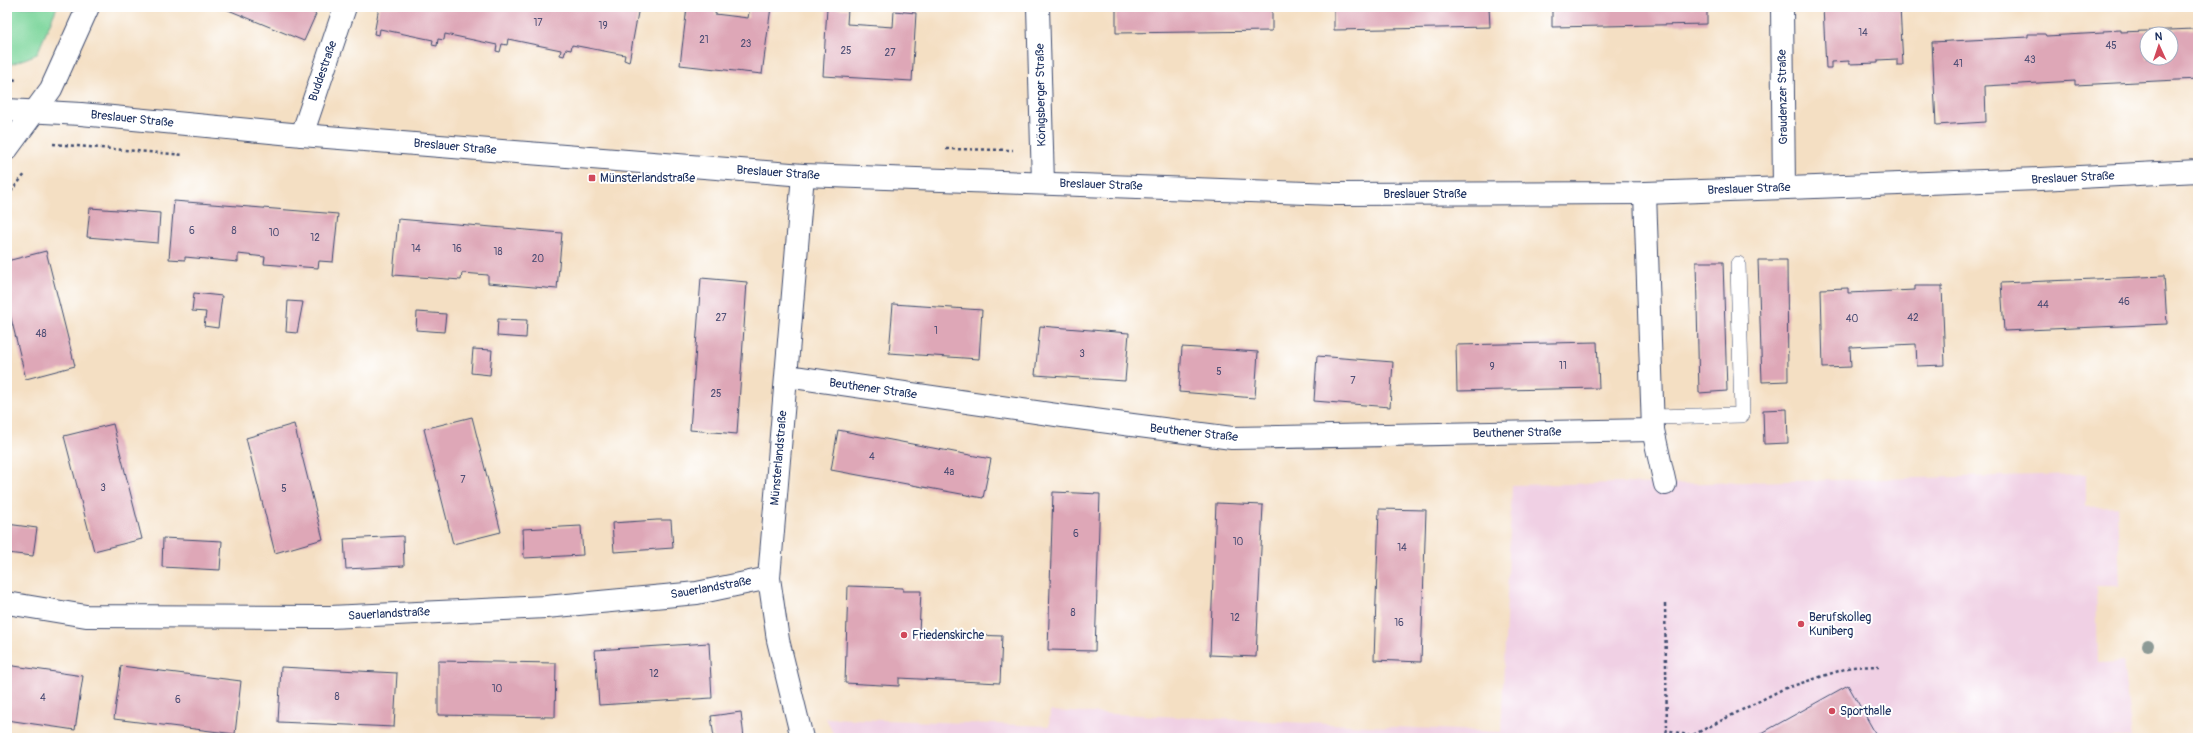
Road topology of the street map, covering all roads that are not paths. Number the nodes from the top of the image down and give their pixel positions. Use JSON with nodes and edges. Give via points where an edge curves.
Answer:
{"nodes":[{"id":1,"x":88,"y":7,"type":"edge"},
{"id":2,"x":345,"y":7,"type":"edge"},
{"id":3,"x":1038,"y":7,"type":"edge"},
{"id":4,"x":1782,"y":7,"type":"edge"},
{"id":5,"x":7,"y":110,"type":"edge"},
{"id":6,"x":36,"y":112,"type":"junction"},
{"id":7,"x":302,"y":135,"type":"junction"},
{"id":8,"x":7,"y":149,"type":"edge"},
{"id":9,"x":2198,"y":172,"type":"edge"},
{"id":10,"x":803,"y":175,"type":"junction"},
{"id":11,"x":1043,"y":183,"type":"junction"},
{"id":12,"x":1784,"y":188,"type":"junction"},
{"id":13,"x":1645,"y":193,"type":"junction"},
{"id":14,"x":1738,"y":264,"type":"dead end"},
{"id":15,"x":787,"y":376,"type":"junction"},
{"id":16,"x":1652,"y":423,"type":"junction"},
{"id":17,"x":1665,"y":484,"type":"dead end"},
{"id":18,"x":769,"y":578,"type":"junction"},
{"id":19,"x":7,"y":603,"type":"edge"},
{"id":20,"x":802,"y":738,"type":"edge"},
{"id":21,"x":807,"y":738,"type":"edge"}],
"edges":[{"from":1,"to":6,"type":"street","via":[[51,89]]},
{"from":2,"to":7,"type":"street","name":"Buddestraße"},
{"from":3,"to":11,"type":"street","name":"Königsberger Straße"},
{"from":4,"to":12,"type":"street","name":"Graudenzer Straße"},
{"from":5,"to":6,"type":"street","name":"Breslauer Straße"},
{"from":6,"to":7,"type":"street","name":"Breslauer Straße"},
{"from":6,"to":8,"type":"street"},
{"from":7,"to":10,"type":"street","name":"Breslauer Straße"},
{"from":9,"to":12,"type":"street","name":"Breslauer Straße"},
{"from":10,"to":11,"type":"street","name":"Breslauer Straße"},
{"from":10,"to":15,"type":"street","name":"Münsterlandstraße"},
{"from":11,"to":13,"type":"street","name":"Breslauer Straße","via":[[1334,194]]},
{"from":12,"to":13,"type":"street","name":"Breslauer Straße"},
{"from":13,"to":16,"type":"street"},
{"from":14,"to":16,"type":"lane","via":[[1742,415]]},
{"from":15,"to":16,"type":"street","name":"Beuthener Straße","via":[[1232,438]]},
{"from":15,"to":18,"type":"street","name":"Münsterlandstraße"},
{"from":16,"to":17,"type":"street"},
{"from":18,"to":19,"type":"street","name":"Sauerlandstraße","via":[[697,593],[546,607],[330,617],[86,616]]},
{"from":18,"to":20,"type":"street","name":"Münsterlandstraße","via":[[778,640]]},
{"from":20,"to":21,"type":"lane"}]}
